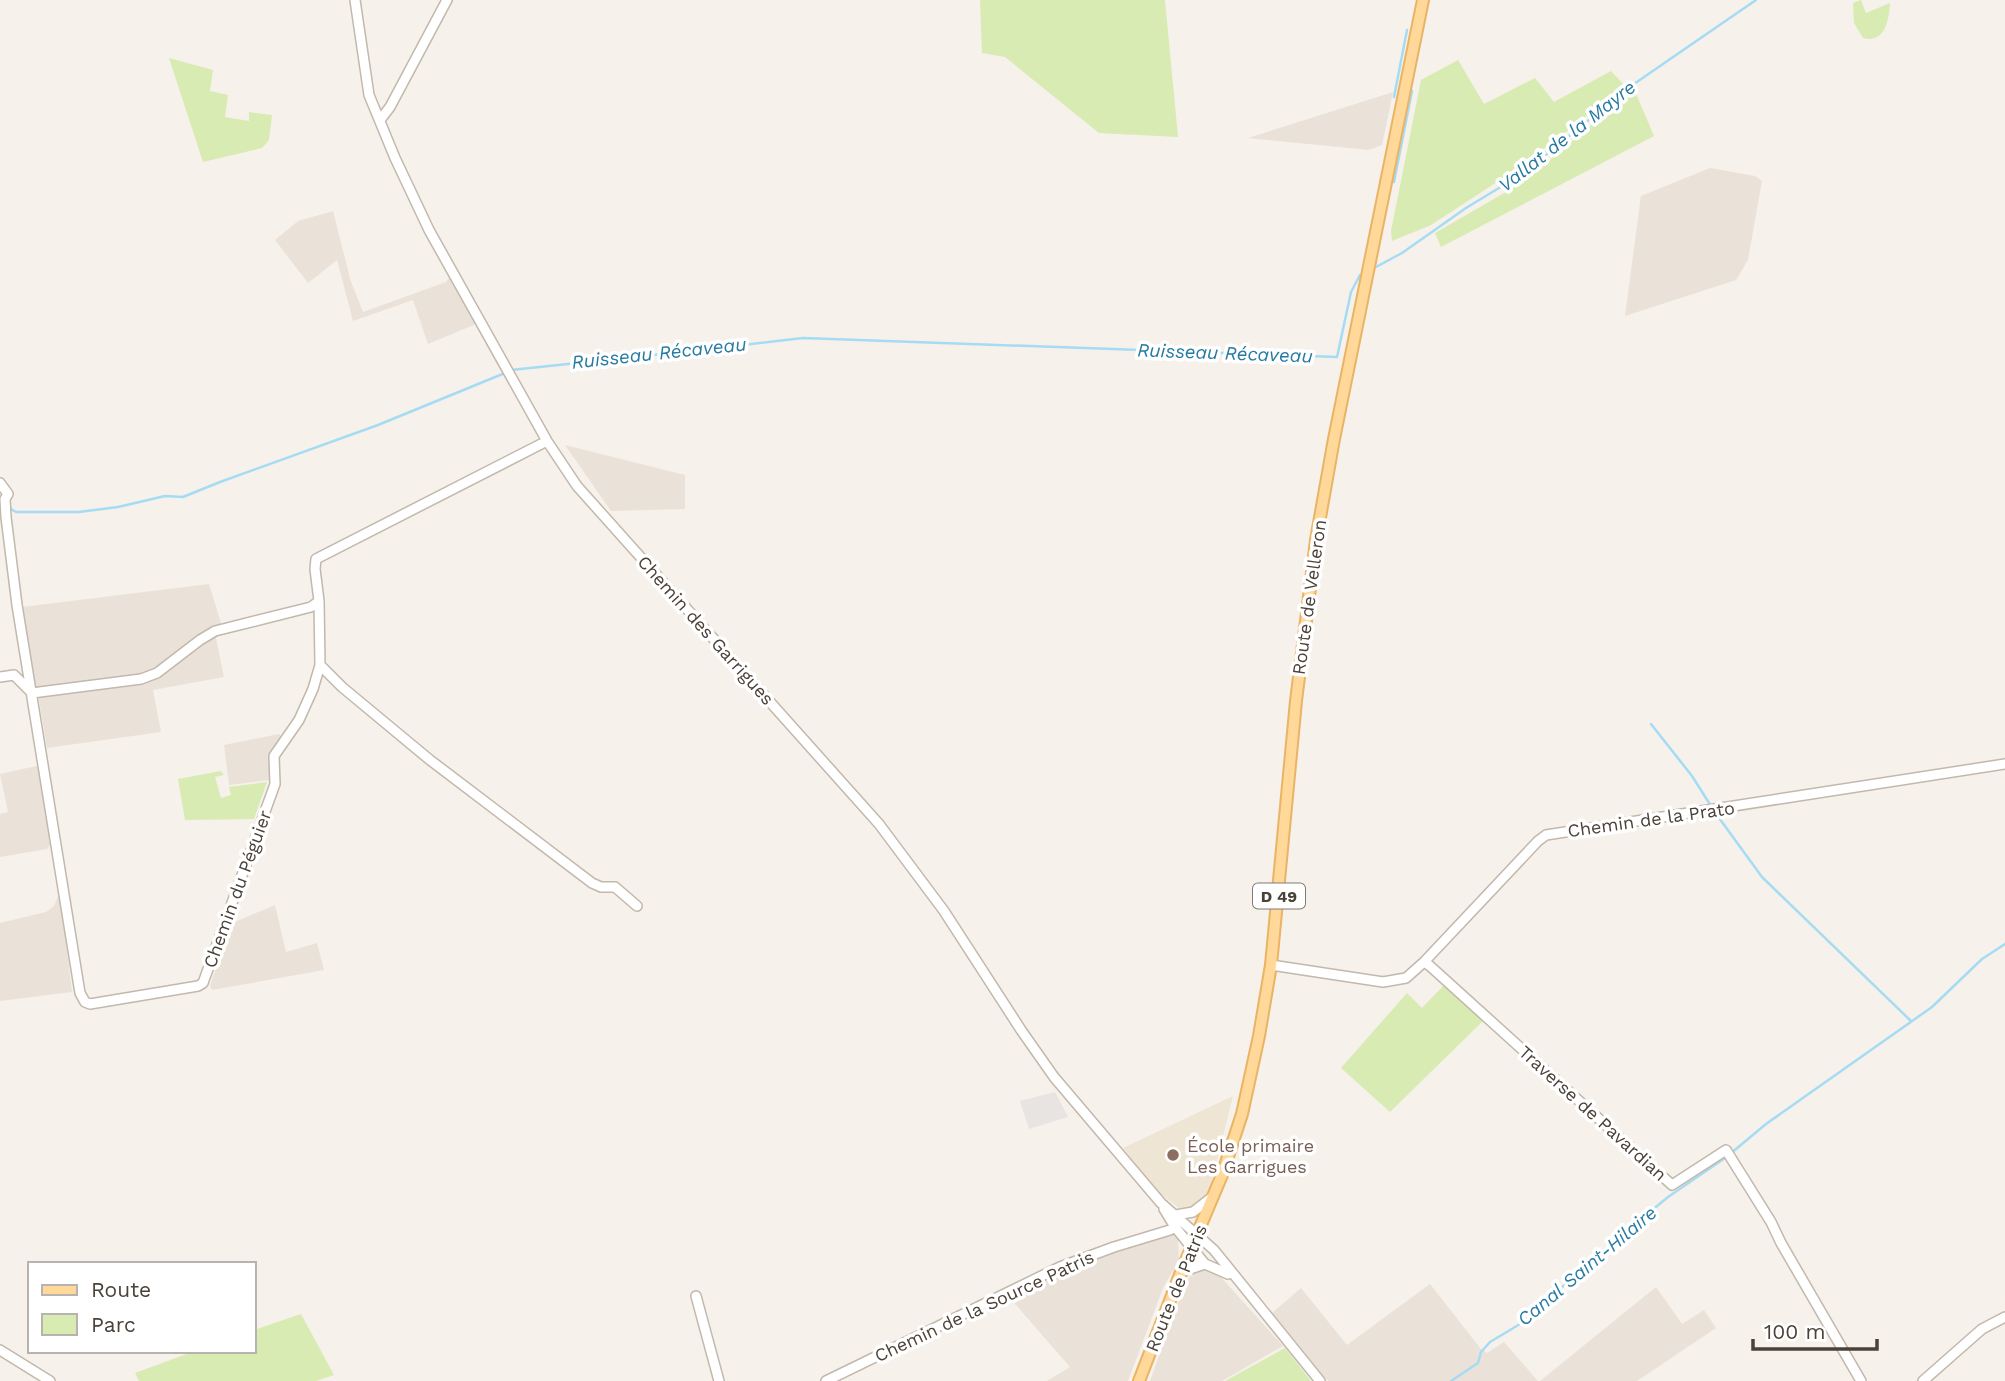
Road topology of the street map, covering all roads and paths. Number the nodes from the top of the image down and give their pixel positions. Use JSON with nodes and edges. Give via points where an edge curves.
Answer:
{"nodes":[{"id":1,"x":355,"y":0,"type":"edge"},
{"id":2,"x":447,"y":0,"type":"edge"},
{"id":3,"x":1423,"y":0,"type":"edge"},
{"id":4,"x":380,"y":120,"type":"junction"},
{"id":5,"x":547,"y":441,"type":"junction"},
{"id":6,"x":0,"y":483,"type":"edge"},
{"id":7,"x":318,"y":601,"type":"junction"},
{"id":8,"x":320,"y":665,"type":"junction"},
{"id":9,"x":0,"y":677,"type":"edge"},
{"id":10,"x":32,"y":693,"type":"junction"},
{"id":11,"x":2005,"y":764,"type":"edge"},
{"id":12,"x":637,"y":906,"type":"dead end"},
{"id":13,"x":1423,"y":962,"type":"junction"},
{"id":14,"x":1271,"y":965,"type":"junction"},
{"id":15,"x":1214,"y":1195,"type":"junction"},
{"id":16,"x":1177,"y":1220,"type":"junction"},
{"id":17,"x":1197,"y":1235,"type":"junction"},
{"id":18,"x":1191,"y":1248,"type":"junction"},
{"id":19,"x":1205,"y":1264,"type":"junction"},
{"id":20,"x":1181,"y":1272,"type":"junction"},
{"id":21,"x":1233,"y":1276,"type":"junction"},
{"id":22,"x":696,"y":1296,"type":"dead end"},
{"id":23,"x":2005,"y":1317,"type":"edge"},
{"id":24,"x":0,"y":1350,"type":"edge"},
{"id":25,"x":50,"y":1381,"type":"edge"},
{"id":26,"x":719,"y":1381,"type":"edge"},
{"id":27,"x":826,"y":1381,"type":"edge"},
{"id":28,"x":1139,"y":1381,"type":"edge"},
{"id":29,"x":1320,"y":1381,"type":"edge"},
{"id":30,"x":1861,"y":1381,"type":"edge"},
{"id":31,"x":1923,"y":1381,"type":"edge"}],
"edges":[{"from":1,"to":4,"type":"street","name":"Chemin des Garrigues","via":[[369,94]]},
{"from":2,"to":4,"type":"street"},
{"from":3,"to":14,"type":"main road","name":"Route de Velleron","number":"D 49","via":[[1316,540]]},
{"from":4,"to":5,"type":"street","name":"Chemin des Garrigues","via":[[429,230]]},
{"from":5,"to":7,"type":"street","name":"Chemin du Péguier","via":[[321,554],[315,569]]},
{"from":5,"to":16,"type":"street","name":"Chemin des Garrigues","via":[[577,486],[879,824],[944,911],[1054,1077]]},
{"from":6,"to":10,"type":"street","name":"Chemin du Péguier","via":[[8,494],[6,517]]},
{"from":7,"to":8,"type":"street","name":"Chemin du Péguier"},
{"from":7,"to":10,"type":"street","via":[[311,607],[215,631],[157,673],[141,679]]},
{"from":8,"to":10,"type":"street","name":"Chemin du Péguier","via":[[299,720],[274,756],[275,784],[203,983],[90,1004],[80,993]]},
{"from":8,"to":12,"type":"street","via":[[430,760],[592,883],[615,887]]},
{"from":9,"to":10,"type":"street","via":[[14,676]]},
{"from":11,"to":13,"type":"street","name":"Chemin de la Prato","via":[[1546,835]]},
{"from":13,"to":14,"type":"street","name":"Chemin de la Prato","via":[[1406,978],[1383,982]]},
{"from":13,"to":30,"type":"street","name":"Traverse de Pavardian","via":[[1672,1185],[1726,1150]]},
{"from":14,"to":15,"type":"main road","name":"Route de Velleron","number":"D 49","via":[[1242,1114]]},
{"from":15,"to":16,"type":"street"},
{"from":15,"to":17,"type":"main road","name":"Route de Patris","number":"D 49"},
{"from":16,"to":17,"type":"street","name":"Chemin des Garrigues"},
{"from":16,"to":18,"type":"street","name":"Chemin des Garrigues"},
{"from":16,"to":27,"type":"street","name":"Chemin de la Source Patris","via":[[1060,1267]]},
{"from":17,"to":18,"type":"main road","name":"Route de Patris","number":"D 49"},
{"from":17,"to":21,"type":"street","name":"Chemin des Garrigues"},
{"from":18,"to":19,"type":"street","name":"Chemin des Garrigues"},
{"from":18,"to":20,"type":"main road","name":"Route de Patris","number":"D 49"},
{"from":19,"to":20,"type":"street"},
{"from":19,"to":21,"type":"street","name":"Chemin des Garrigues"},
{"from":20,"to":28,"type":"main road","name":"Route de Patris","number":"D 49"},
{"from":21,"to":29,"type":"street","name":"Chemin des Garrigues"},
{"from":22,"to":26,"type":"street"},
{"from":23,"to":31,"type":"street","via":[[1982,1329]]},
{"from":24,"to":25,"type":"street"}]}
